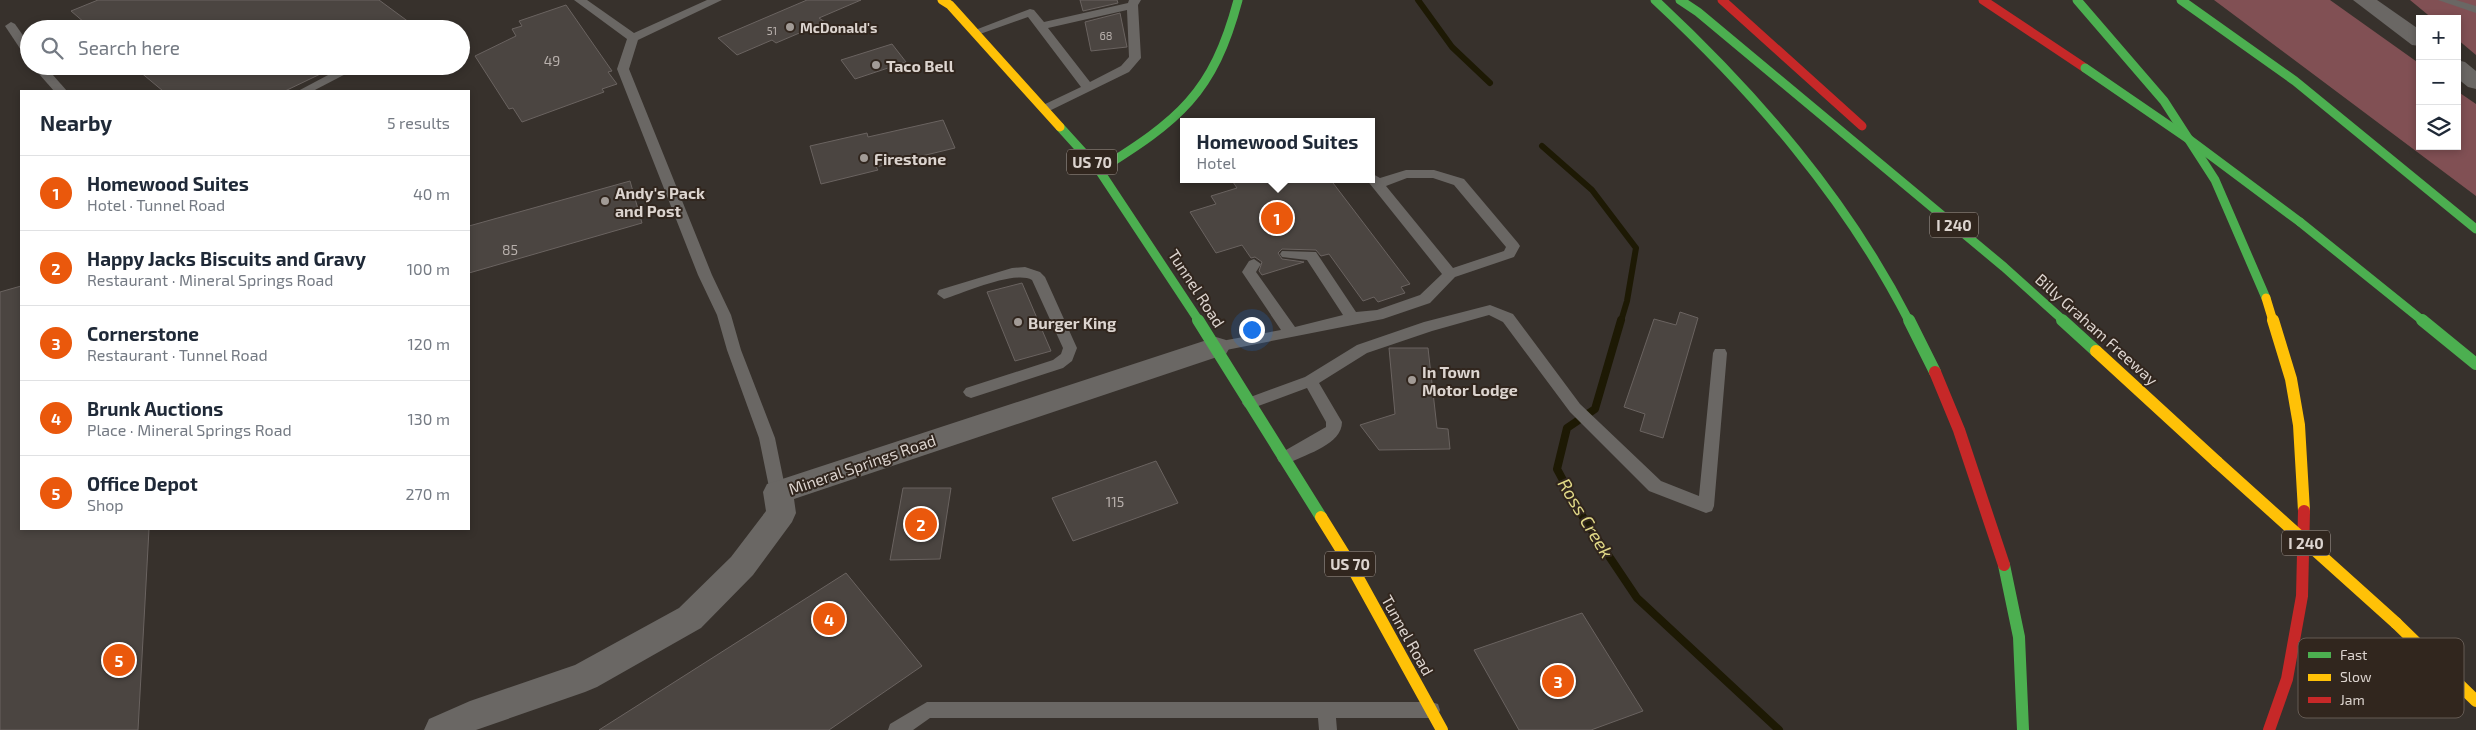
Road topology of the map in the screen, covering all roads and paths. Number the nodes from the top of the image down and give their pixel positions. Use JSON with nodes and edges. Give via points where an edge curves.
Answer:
{"nodes":[{"id":1,"x":580,"y":0,"type":"edge"},
{"id":2,"x":716,"y":0,"type":"edge"},
{"id":3,"x":942,"y":0,"type":"edge"},
{"id":4,"x":1238,"y":0,"type":"edge"},
{"id":5,"x":1655,"y":0,"type":"edge"},
{"id":6,"x":1680,"y":0,"type":"edge"},
{"id":7,"x":1722,"y":0,"type":"edge"},
{"id":8,"x":1983,"y":0,"type":"edge"},
{"id":9,"x":2076,"y":0,"type":"edge"},
{"id":10,"x":2181,"y":0,"type":"edge"},
{"id":11,"x":2363,"y":0,"type":"edge"},
{"id":12,"x":2444,"y":0,"type":"edge"},
{"id":13,"x":1134,"y":3,"type":"edge"},
{"id":14,"x":2476,"y":10,"type":"edge"},
{"id":15,"x":11,"y":26,"type":"dead end"},
{"id":16,"x":1043,"y":26,"type":"junction"},
{"id":17,"x":976,"y":32,"type":"junction"},
{"id":18,"x":2416,"y":37,"type":"edge"},
{"id":19,"x":633,"y":38,"type":"junction"},
{"id":20,"x":20,"y":40,"type":"edge"},
{"id":21,"x":2461,"y":70,"type":"edge"},
{"id":22,"x":46,"y":75,"type":"edge"},
{"id":23,"x":337,"y":75,"type":"edge"},
{"id":24,"x":2476,"y":82,"type":"edge"},
{"id":25,"x":1088,"y":88,"type":"junction"},
{"id":26,"x":60,"y":90,"type":"edge"},
{"id":27,"x":306,"y":90,"type":"edge"},
{"id":28,"x":1045,"y":109,"type":"junction"},
{"id":29,"x":1871,"y":133,"type":"dead end"},
{"id":30,"x":1099,"y":170,"type":"junction"},
{"id":31,"x":1375,"y":180,"type":"edge"},
{"id":32,"x":1375,"y":181,"type":"edge"},
{"id":33,"x":1975,"y":226,"type":"dead end"},
{"id":34,"x":2476,"y":229,"type":"edge"},
{"id":35,"x":1287,"y":254,"type":"dead end"},
{"id":36,"x":1254,"y":264,"type":"dead end"},
{"id":37,"x":2004,"y":268,"type":"junction"},
{"id":38,"x":1450,"y":274,"type":"junction"},
{"id":39,"x":944,"y":294,"type":"dead end"},
{"id":40,"x":1352,"y":318,"type":"junction"},
{"id":41,"x":1290,"y":333,"type":"junction"},
{"id":42,"x":1216,"y":347,"type":"junction"},
{"id":43,"x":1720,"y":353,"type":"dead end"},
{"id":44,"x":2476,"y":364,"type":"edge"},
{"id":45,"x":1310,"y":381,"type":"junction"},
{"id":46,"x":971,"y":392,"type":"dead end"},
{"id":47,"x":1250,"y":403,"type":"junction"},
{"id":48,"x":1285,"y":458,"type":"junction"},
{"id":49,"x":778,"y":492,"type":"junction"},
{"id":50,"x":2411,"y":638,"type":"edge"},
{"id":51,"x":2464,"y":690,"type":"edge"},
{"id":52,"x":2476,"y":702,"type":"edge"},
{"id":53,"x":1326,"y":710,"type":"junction"},
{"id":54,"x":1431,"y":710,"type":"junction"},
{"id":55,"x":442,"y":730,"type":"edge"},
{"id":56,"x":897,"y":730,"type":"edge"},
{"id":57,"x":1328,"y":730,"type":"edge"},
{"id":58,"x":1442,"y":730,"type":"edge"},
{"id":59,"x":2023,"y":730,"type":"edge"},
{"id":60,"x":2269,"y":730,"type":"edge"}],
"edges":[{"from":1,"to":19,"type":"lane"},
{"from":2,"to":19,"type":"lane"},
{"from":3,"to":17,"type":"main road","name":"Tunnel Road","number":"US 70"},
{"from":4,"to":30,"type":"main road","via":[[1226,46],[1191,101],[1171,122]]},
{"from":5,"to":59,"type":"main road","via":[[1741,82],[1783,129],[1859,232],[1911,322],[1944,389],[2008,583],[2019,636]]},
{"from":6,"to":37,"type":"main road","name":"Billy Graham Freeway","number":"I 240"},
{"from":7,"to":29,"type":"main road"},
{"from":8,"to":44,"type":"main road","bridge":true,"via":[[2190,140],[2300,222]]},
{"from":9,"to":60,"type":"main road","via":[[2137,66],[2164,101],[2215,180],[2264,291],[2291,378],[2300,425],[2304,490],[2302,596],[2287,679]]},
{"from":10,"to":34,"type":"main road","via":[[2246,44],[2365,134]]},
{"from":11,"to":18,"type":"street"},
{"from":12,"to":14,"type":"lane"},
{"from":13,"to":16,"type":"lane"},
{"from":13,"to":25,"type":"lane","via":[[1135,58],[1125,69]]},
{"from":15,"to":20,"type":"lane"},
{"from":16,"to":17,"type":"lane","via":[[1030,12]]},
{"from":16,"to":25,"type":"lane"},
{"from":17,"to":28,"type":"main road","name":"Tunnel Road","number":"US 70"},
{"from":19,"to":49,"type":"lane","via":[[623,69],[724,315],[767,438]]},
{"from":21,"to":24,"type":"street"},
{"from":22,"to":26,"type":"lane"},
{"from":23,"to":27,"type":"lane"},
{"from":25,"to":28,"type":"lane"},
{"from":28,"to":30,"type":"main road","name":"Tunnel Road","number":"US 70"},
{"from":30,"to":42,"type":"main road","name":"Tunnel Road","number":"US 70"},
{"from":31,"to":38,"type":"lane","via":[[1406,174],[1434,174],[1459,182],[1513,246],[1509,254]]},
{"from":32,"to":38,"type":"lane"},
{"from":33,"to":37,"type":"main road"},
{"from":35,"to":40,"type":"lane","via":[[1311,255]]},
{"from":36,"to":41,"type":"lane","via":[[1250,272],[1253,278]]},
{"from":37,"to":50,"type":"main road","name":"Billy Graham Freeway","number":"I 240","bridge":true},
{"from":38,"to":40,"type":"lane","via":[[1425,299],[1378,315]]},
{"from":39,"to":46,"type":"lane","via":[[1012,273],[1032,273],[1038,278],[1070,348],[1067,357],[1058,364]]},
{"from":40,"to":41,"type":"lane"},
{"from":41,"to":42,"type":"lane"},
{"from":42,"to":47,"type":"main road","name":"Tunnel Road","number":"US 70"},
{"from":42,"to":49,"type":"street","name":"Mineral Springs Road"},
{"from":43,"to":45,"type":"lane","via":[[1706,506],[1655,486],[1575,408],[1508,318],[1490,310],[1362,349]]},
{"from":45,"to":47,"type":"lane"},
{"from":45,"to":48,"type":"lane","via":[[1334,422],[1334,429],[1329,435]]},
{"from":47,"to":48,"type":"main road","name":"Tunnel Road","number":"US 70"},
{"from":48,"to":54,"type":"main road","name":"Tunnel Road","number":"US 70","via":[[1352,567]]},
{"from":49,"to":55,"type":"street","name":"Mineral Springs Road","via":[[781,512],[742,566],[690,618],[585,676],[470,716]]},
{"from":51,"to":52,"type":"main road","name":"Billy Graham Freeway","number":"I 240","bridge":true},
{"from":53,"to":54,"type":"lane"},
{"from":53,"to":56,"type":"lane","via":[[927,710]]},
{"from":53,"to":57,"type":"lane"},
{"from":54,"to":58,"type":"main road","name":"Tunnel Road","number":"US 70"}]}
